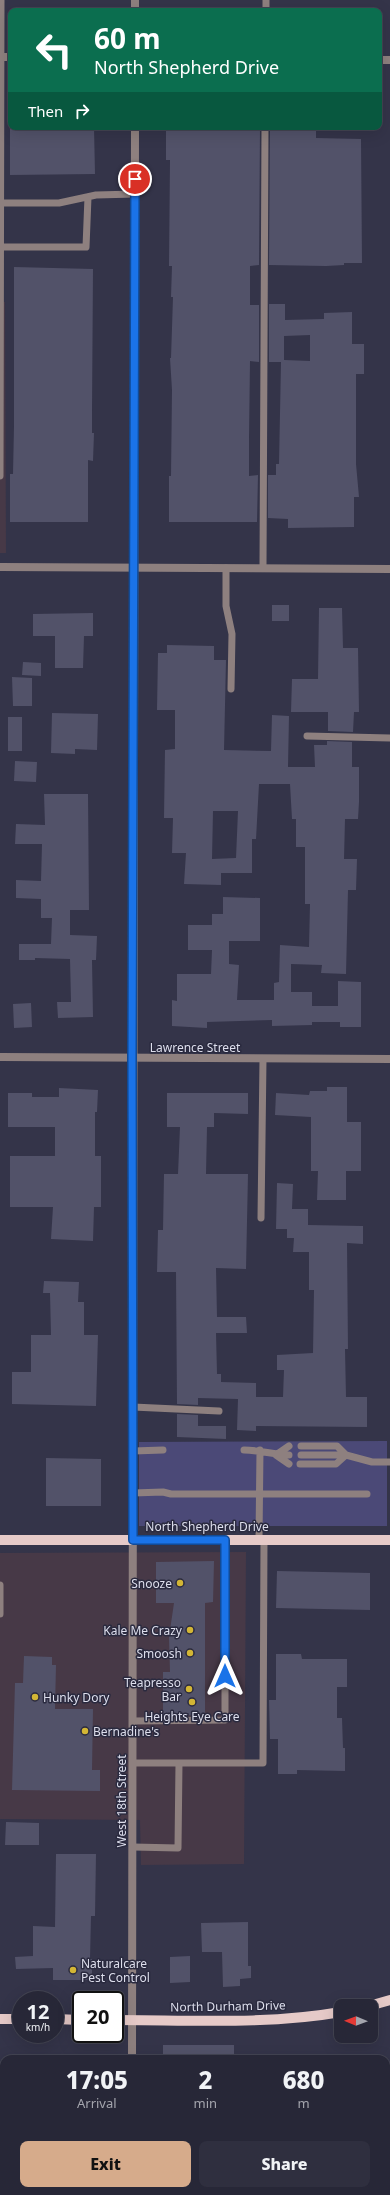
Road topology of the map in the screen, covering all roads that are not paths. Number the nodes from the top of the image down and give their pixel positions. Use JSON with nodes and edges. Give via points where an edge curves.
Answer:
{"nodes":[{"id":1,"x":1,"y":0,"type":"edge"},
{"id":2,"x":1,"y":57,"type":"edge"},
{"id":3,"x":135,"y":130,"type":"edge"},
{"id":4,"x":265,"y":130,"type":"edge"},
{"id":5,"x":0,"y":191,"type":"edge"},
{"id":6,"x":135,"y":194,"type":"junction"},
{"id":7,"x":88,"y":197,"type":"junction"},
{"id":8,"x":1,"y":203,"type":"edge"},
{"id":9,"x":1,"y":247,"type":"edge"},
{"id":10,"x":0,"y":476,"type":"edge"},
{"id":11,"x":0,"y":567,"type":"edge"},
{"id":12,"x":133,"y":568,"type":"junction"},
{"id":13,"x":226,"y":568,"type":"junction"},
{"id":14,"x":263,"y":568,"type":"junction"},
{"id":15,"x":390,"y":569,"type":"edge"},
{"id":16,"x":231,"y":689,"type":"dead end"},
{"id":17,"x":307,"y":736,"type":"dead end"},
{"id":18,"x":390,"y":738,"type":"edge"},
{"id":19,"x":0,"y":1057,"type":"edge"},
{"id":20,"x":132,"y":1059,"type":"junction"},
{"id":21,"x":263,"y":1059,"type":"junction"},
{"id":22,"x":390,"y":1059,"type":"edge"},
{"id":23,"x":261,"y":1218,"type":"dead end"},
{"id":24,"x":133,"y":1407,"type":"junction"},
{"id":25,"x":219,"y":1411,"type":"dead end"},
{"id":26,"x":289,"y":1446,"type":"dead end"},
{"id":27,"x":301,"y":1446,"type":"dead end"},
{"id":28,"x":133,"y":1450,"type":"junction"},
{"id":29,"x":163,"y":1450,"type":"dead end"},
{"id":30,"x":244,"y":1450,"type":"dead end"},
{"id":31,"x":260,"y":1450,"type":"junction"},
{"id":32,"x":276,"y":1455,"type":"junction"},
{"id":33,"x":289,"y":1455,"type":"dead end"},
{"id":34,"x":301,"y":1455,"type":"dead end"},
{"id":35,"x":346,"y":1455,"type":"junction"},
{"id":36,"x":390,"y":1462,"type":"edge"},
{"id":37,"x":290,"y":1464,"type":"dead end"},
{"id":38,"x":300,"y":1464,"type":"dead end"},
{"id":39,"x":133,"y":1493,"type":"junction"},
{"id":40,"x":260,"y":1494,"type":"junction"},
{"id":41,"x":367,"y":1494,"type":"dead end"},
{"id":42,"x":262,"y":1539,"type":"junction"},
{"id":43,"x":0,"y":1540,"type":"edge"},
{"id":44,"x":133,"y":1540,"type":"junction"},
{"id":45,"x":225,"y":1540,"type":"junction"},
{"id":46,"x":390,"y":1540,"type":"edge"},
{"id":47,"x":0,"y":1585,"type":"edge"},
{"id":48,"x":0,"y":1614,"type":"edge"},
{"id":49,"x":133,"y":1721,"type":"junction"},
{"id":50,"x":134,"y":1763,"type":"junction"},
{"id":51,"x":179,"y":1763,"type":"junction"},
{"id":52,"x":133,"y":1848,"type":"junction"},
{"id":53,"x":390,"y":2000,"type":"edge"},
{"id":54,"x":378,"y":2003,"type":"edge"},
{"id":55,"x":334,"y":2013,"type":"edge"},
{"id":56,"x":0,"y":2019,"type":"edge"},
{"id":57,"x":12,"y":2019,"type":"edge"},
{"id":58,"x":124,"y":2020,"type":"edge"},
{"id":59,"x":133,"y":2020,"type":"junction"},
{"id":60,"x":132,"y":2055,"type":"edge"}],
"edges":[{"from":1,"to":2,"type":"lane"},
{"from":2,"to":5,"type":"lane"},
{"from":3,"to":6,"type":"street","name":"West 18th Street"},
{"from":4,"to":14,"type":"lane"},
{"from":5,"to":8,"type":"lane"},
{"from":6,"to":7,"type":"lane"},
{"from":6,"to":12,"type":"street","name":"West 18th Street"},
{"from":7,"to":8,"type":"lane","via":[[59,203]]},
{"from":7,"to":9,"type":"lane","via":[[86,247]]},
{"from":8,"to":9,"type":"lane"},
{"from":9,"to":10,"type":"lane"},
{"from":11,"to":12,"type":"street"},
{"from":12,"to":13,"type":"street"},
{"from":12,"to":20,"type":"street","name":"West 18th Street"},
{"from":13,"to":14,"type":"street"},
{"from":13,"to":16,"type":"lane","via":[[226,606],[232,634]]},
{"from":14,"to":15,"type":"street"},
{"from":17,"to":18,"type":"lane"},
{"from":19,"to":20,"type":"street","name":"Lawrence Street"},
{"from":20,"to":21,"type":"street","name":"Lawrence Street"},
{"from":20,"to":24,"type":"street","name":"West 18th Street"},
{"from":21,"to":22,"type":"street","name":"Lawrence Street"},
{"from":21,"to":23,"type":"lane"},
{"from":24,"to":25,"type":"lane"},
{"from":24,"to":28,"type":"street","name":"West 18th Street"},
{"from":26,"to":32,"type":"lane"},
{"from":27,"to":35,"type":"lane","via":[[336,1446]]},
{"from":28,"to":29,"type":"lane"},
{"from":28,"to":39,"type":"street","name":"West 18th Street"},
{"from":30,"to":31,"type":"lane"},
{"from":31,"to":32,"type":"lane"},
{"from":31,"to":40,"type":"lane"},
{"from":32,"to":33,"type":"lane"},
{"from":32,"to":37,"type":"lane"},
{"from":34,"to":35,"type":"lane"},
{"from":35,"to":36,"type":"lane","via":[[372,1462]]},
{"from":35,"to":38,"type":"lane","via":[[336,1464]]},
{"from":39,"to":40,"type":"lane"},
{"from":39,"to":44,"type":"street","name":"West 18th Street"},
{"from":40,"to":41,"type":"lane"},
{"from":40,"to":42,"type":"lane"},
{"from":42,"to":45,"type":"main road","name":"North Shepherd Drive"},
{"from":42,"to":46,"type":"main road","name":"North Shepherd Drive"},
{"from":42,"to":51,"type":"lane","via":[[263,1764]]},
{"from":43,"to":44,"type":"main road","name":"North Shepherd Drive"},
{"from":44,"to":45,"type":"main road","name":"North Shepherd Drive"},
{"from":44,"to":49,"type":"street","name":"West 18th Street"},
{"from":45,"to":49,"type":"lane","via":[[225,1720]]},
{"from":47,"to":48,"type":"lane"},
{"from":49,"to":50,"type":"street","name":"West 18th Street"},
{"from":50,"to":51,"type":"lane"},
{"from":50,"to":52,"type":"street","name":"West 18th Street"},
{"from":51,"to":52,"type":"lane","via":[[178,1848]]},
{"from":52,"to":59,"type":"street","name":"West 18th Street"},
{"from":53,"to":54,"type":"main road"},
{"from":55,"to":59,"type":"main road","name":"North Durham Drive","via":[[264,2020]]},
{"from":56,"to":57,"type":"main road"},
{"from":58,"to":59,"type":"main road","name":"North Durham Drive"},
{"from":59,"to":60,"type":"street","name":"West 18th Street"}]}
